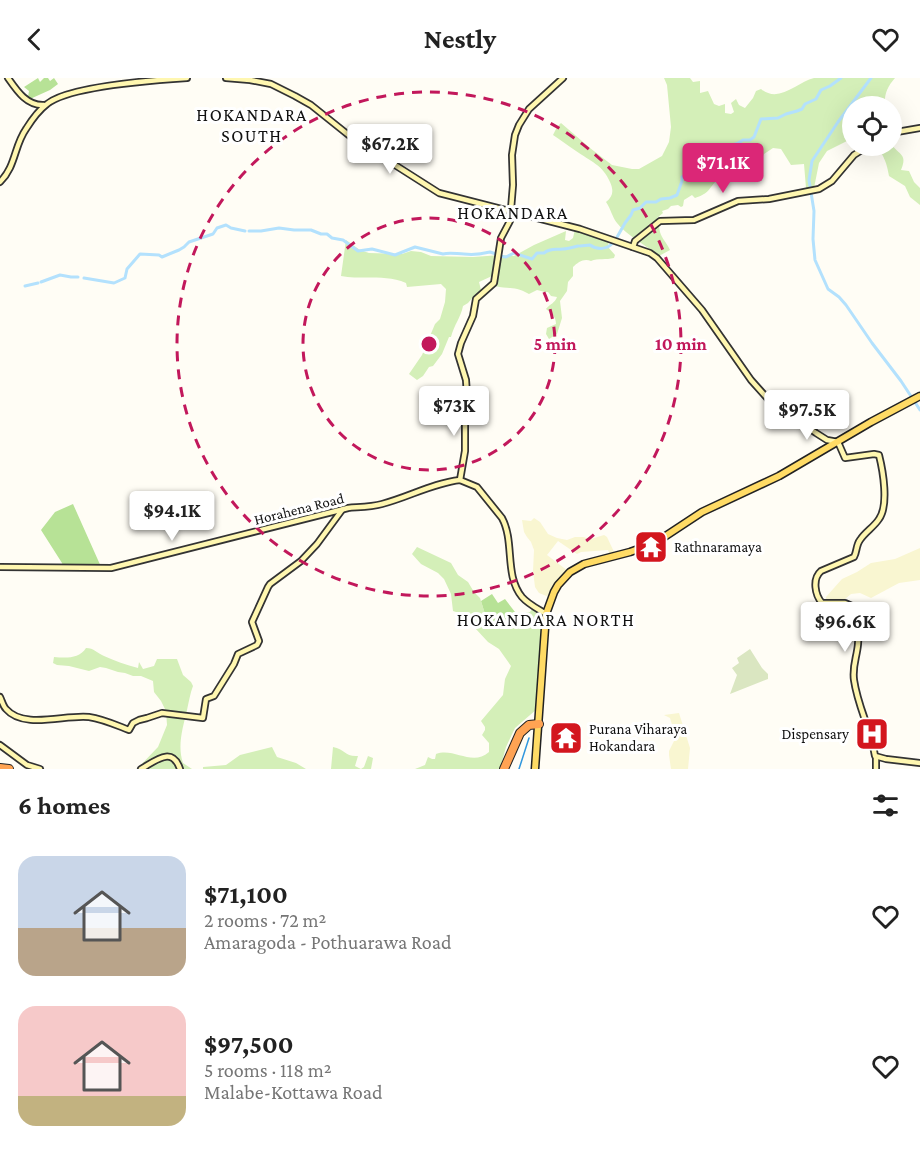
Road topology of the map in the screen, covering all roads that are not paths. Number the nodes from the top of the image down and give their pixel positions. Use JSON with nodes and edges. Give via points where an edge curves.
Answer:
{"nodes":[{"id":1,"x":8,"y":78,"type":"edge"},
{"id":2,"x":187,"y":78,"type":"edge"},
{"id":3,"x":226,"y":78,"type":"edge"},
{"id":4,"x":563,"y":78,"type":"edge"},
{"id":5,"x":250,"y":79,"type":"edge"},
{"id":6,"x":37,"y":105,"type":"junction"},
{"id":7,"x":45,"y":105,"type":"junction"},
{"id":8,"x":39,"y":113,"type":"junction"},
{"id":9,"x":920,"y":128,"type":"edge"},
{"id":10,"x":902,"y":132,"type":"edge"},
{"id":11,"x":853,"y":156,"type":"edge"},
{"id":12,"x":0,"y":182,"type":"edge"},
{"id":13,"x":511,"y":211,"type":"junction"},
{"id":14,"x":633,"y":247,"type":"junction"},
{"id":15,"x":916,"y":398,"type":"edge"},
{"id":16,"x":836,"y":443,"type":"junction"},
{"id":17,"x":460,"y":480,"type":"junction"},
{"id":18,"x":342,"y":510,"type":"junction"},
{"id":19,"x":0,"y":567,"type":"edge"},
{"id":20,"x":546,"y":614,"type":"junction"},
{"id":21,"x":0,"y":697,"type":"edge"},
{"id":22,"x":539,"y":726,"type":"junction"},
{"id":23,"x":0,"y":745,"type":"edge"},
{"id":24,"x":876,"y":757,"type":"junction"},
{"id":25,"x":920,"y":763,"type":"edge"},
{"id":26,"x":0,"y":768,"type":"edge"},
{"id":27,"x":9,"y":769,"type":"edge"},
{"id":28,"x":40,"y":769,"type":"edge"},
{"id":29,"x":141,"y":769,"type":"edge"},
{"id":30,"x":180,"y":769,"type":"edge"},
{"id":31,"x":504,"y":769,"type":"edge"},
{"id":32,"x":509,"y":769,"type":"edge"},
{"id":33,"x":535,"y":769,"type":"edge"},
{"id":34,"x":876,"y":769,"type":"edge"}],
"edges":[{"from":1,"to":6,"type":"street","via":[[26,100]]},
{"from":2,"to":7,"type":"street","via":[[80,92]]},
{"from":3,"to":5,"type":"street"},
{"from":4,"to":13,"type":"street","via":[[529,109],[515,135]]},
{"from":5,"to":13,"type":"street","via":[[277,87],[311,105],[352,137],[436,191]]},
{"from":6,"to":7,"type":"street"},
{"from":6,"to":8,"type":"street"},
{"from":7,"to":8,"type":"street"},
{"from":8,"to":12,"type":"street","via":[[22,134],[12,166]]},
{"from":9,"to":10,"type":"street"},
{"from":11,"to":14,"type":"street","via":[[825,186],[769,199],[738,201],[694,220],[660,221]]},
{"from":13,"to":14,"type":"street"},
{"from":13,"to":17,"type":"street","via":[[501,238],[494,283],[476,299],[458,354],[467,395]]},
{"from":14,"to":16,"type":"street","via":[[657,258],[702,310],[768,399]]},
{"from":15,"to":16,"type":"main road"},
{"from":16,"to":20,"type":"main road","via":[[779,476],[702,512],[655,543],[584,564],[570,572],[554,592]]},
{"from":16,"to":24,"type":"street","via":[[846,458],[879,455],[884,485],[882,514],[860,540],[856,555],[821,571],[815,583],[822,603],[854,607],[858,645],[854,661],[856,692]]},
{"from":17,"to":18,"type":"street","name":"Horahena Road","via":[[433,485],[378,506]]},
{"from":17,"to":20,"type":"street","via":[[477,487],[502,518],[519,592]]},
{"from":18,"to":19,"type":"street","name":"Horahena Road","via":[[111,568]]},
{"from":18,"to":21,"type":"street","via":[[301,561],[270,584],[252,622],[259,641],[238,654],[214,696],[206,699],[202,717],[162,713],[139,720],[129,730],[87,717],[38,721],[12,714]]},
{"from":20,"to":22,"type":"main road"},
{"from":22,"to":31,"type":"highway","via":[[529,725],[520,733]]},
{"from":22,"to":32,"type":"highway","via":[[523,733]]},
{"from":22,"to":33,"type":"main road"},
{"from":23,"to":28,"type":"street","via":[[27,765]]},
{"from":24,"to":25,"type":"street"},
{"from":24,"to":34,"type":"street"},
{"from":26,"to":27,"type":"highway"},
{"from":29,"to":30,"type":"street","via":[[163,756],[171,758]]}]}
